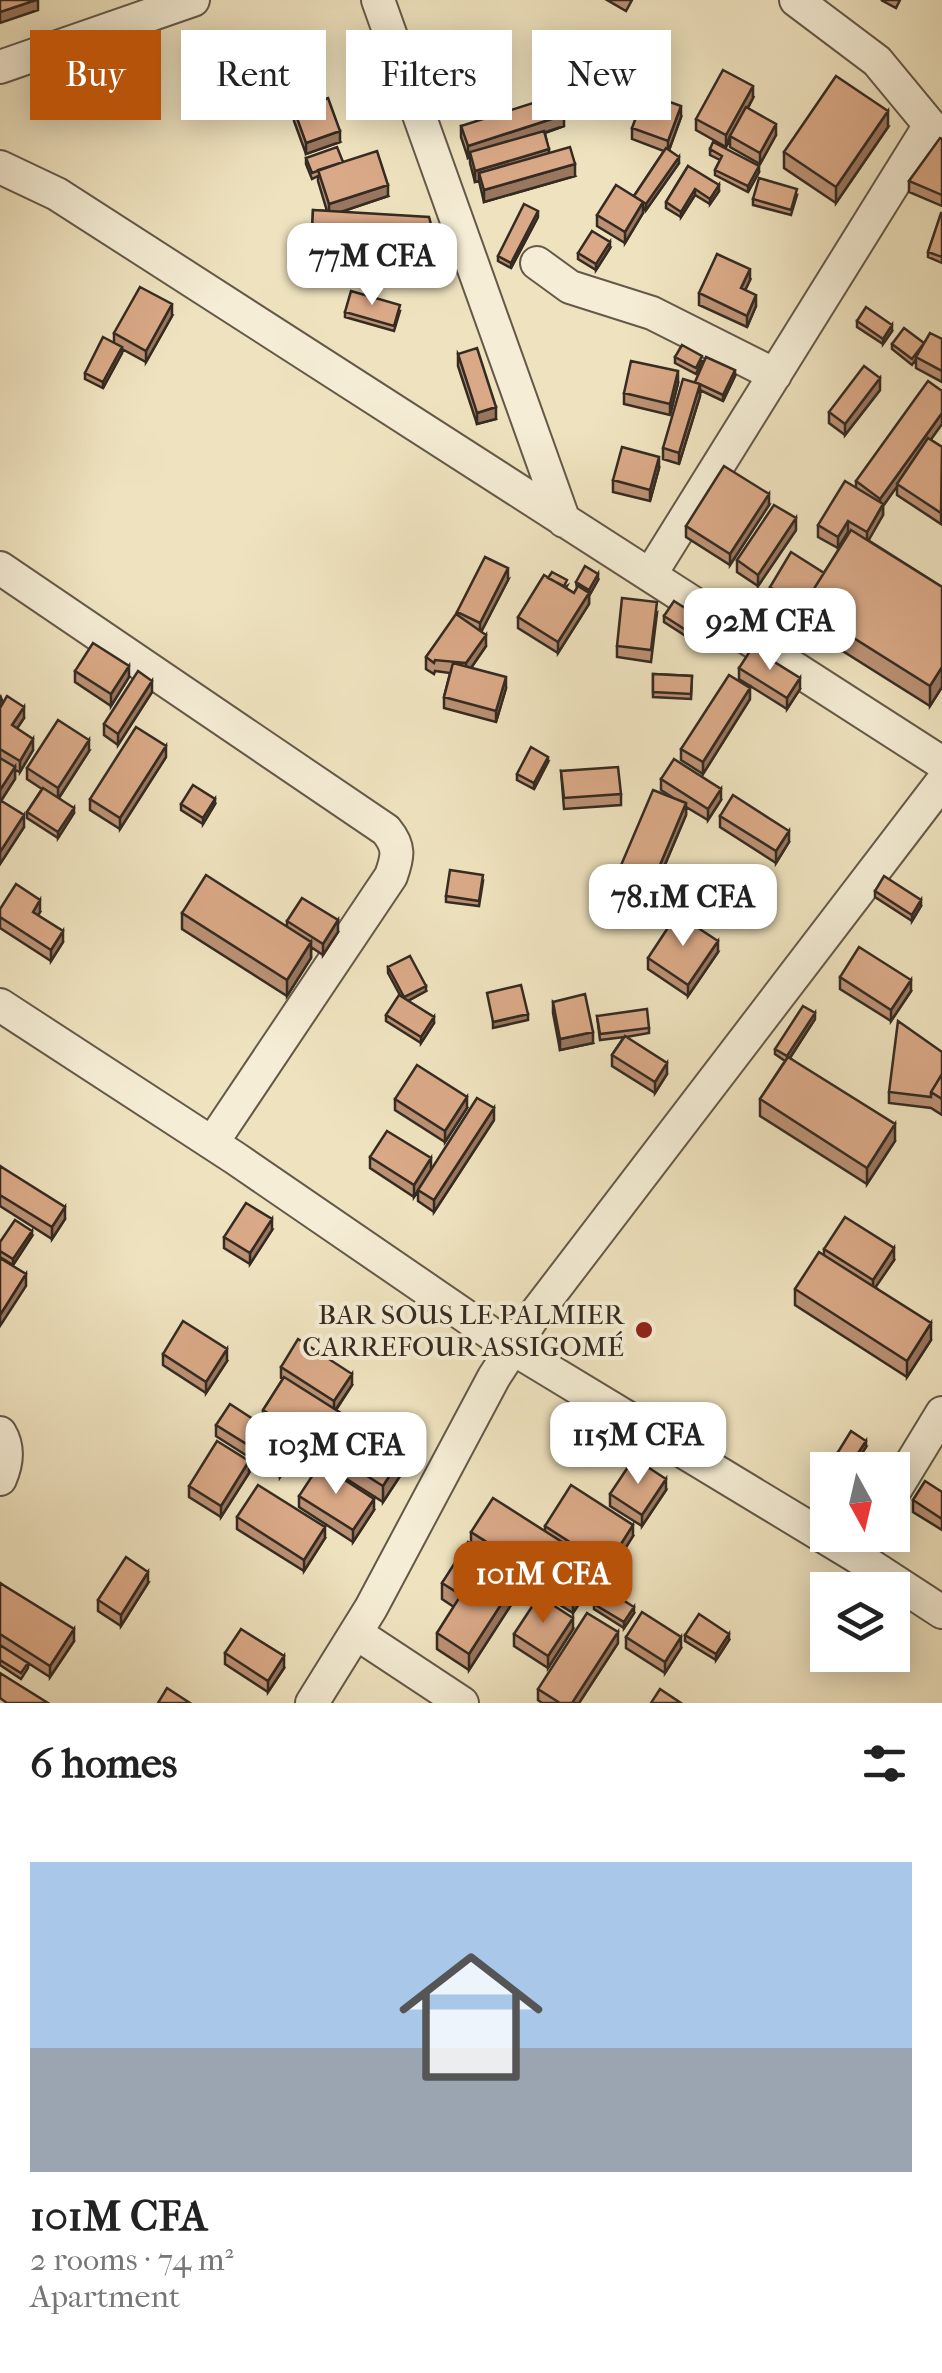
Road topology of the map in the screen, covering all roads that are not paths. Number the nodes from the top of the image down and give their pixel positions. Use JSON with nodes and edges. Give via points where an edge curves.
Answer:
{"nodes":[{"id":1,"x":192,"y":0,"type":"edge"},
{"id":2,"x":378,"y":0,"type":"edge"},
{"id":3,"x":796,"y":0,"type":"edge"},
{"id":4,"x":0,"y":67,"type":"edge"},
{"id":5,"x":936,"y":130,"type":"edge"},
{"id":6,"x":0,"y":167,"type":"edge"},
{"id":7,"x":537,"y":263,"type":"dead end"},
{"id":8,"x":776,"y":374,"type":"junction"},
{"id":9,"x":564,"y":521,"type":"junction"},
{"id":10,"x":0,"y":568,"type":"edge"},
{"id":11,"x":650,"y":575,"type":"junction"},
{"id":12,"x":942,"y":763,"type":"edge"},
{"id":13,"x":942,"y":782,"type":"edge"},
{"id":14,"x":0,"y":1004,"type":"edge"},
{"id":15,"x":212,"y":1144,"type":"junction"},
{"id":16,"x":512,"y":1348,"type":"junction"},
{"id":17,"x":942,"y":1414,"type":"edge"},
{"id":18,"x":0,"y":1433,"type":"edge"},
{"id":19,"x":910,"y":1466,"type":"edge"},
{"id":20,"x":0,"y":1479,"type":"edge"},
{"id":21,"x":810,"y":1517,"type":"edge"},
{"id":22,"x":869,"y":1552,"type":"edge"},
{"id":23,"x":942,"y":1612,"type":"edge"},
{"id":24,"x":356,"y":1633,"type":"junction"},
{"id":25,"x":312,"y":1703,"type":"edge"},
{"id":26,"x":462,"y":1703,"type":"edge"}],
"edges":[{"from":1,"to":4,"type":"street"},
{"from":2,"to":9,"type":"street"},
{"from":3,"to":5,"type":"street","via":[[878,61]]},
{"from":5,"to":8,"type":"street"},
{"from":6,"to":9,"type":"street","via":[[57,194]]},
{"from":7,"to":8,"type":"street","via":[[570,287],[652,313]]},
{"from":8,"to":11,"type":"street"},
{"from":9,"to":11,"type":"street"},
{"from":10,"to":15,"type":"street","via":[[396,842],[391,876]]},
{"from":11,"to":12,"type":"street"},
{"from":13,"to":16,"type":"street"},
{"from":14,"to":15,"type":"street"},
{"from":15,"to":16,"type":"street"},
{"from":16,"to":21,"type":"street"},
{"from":16,"to":24,"type":"street"},
{"from":17,"to":19,"type":"street"},
{"from":18,"to":20,"type":"street","via":[[6,1462]]},
{"from":22,"to":23,"type":"street"},
{"from":24,"to":25,"type":"street"},
{"from":24,"to":26,"type":"street"}]}
